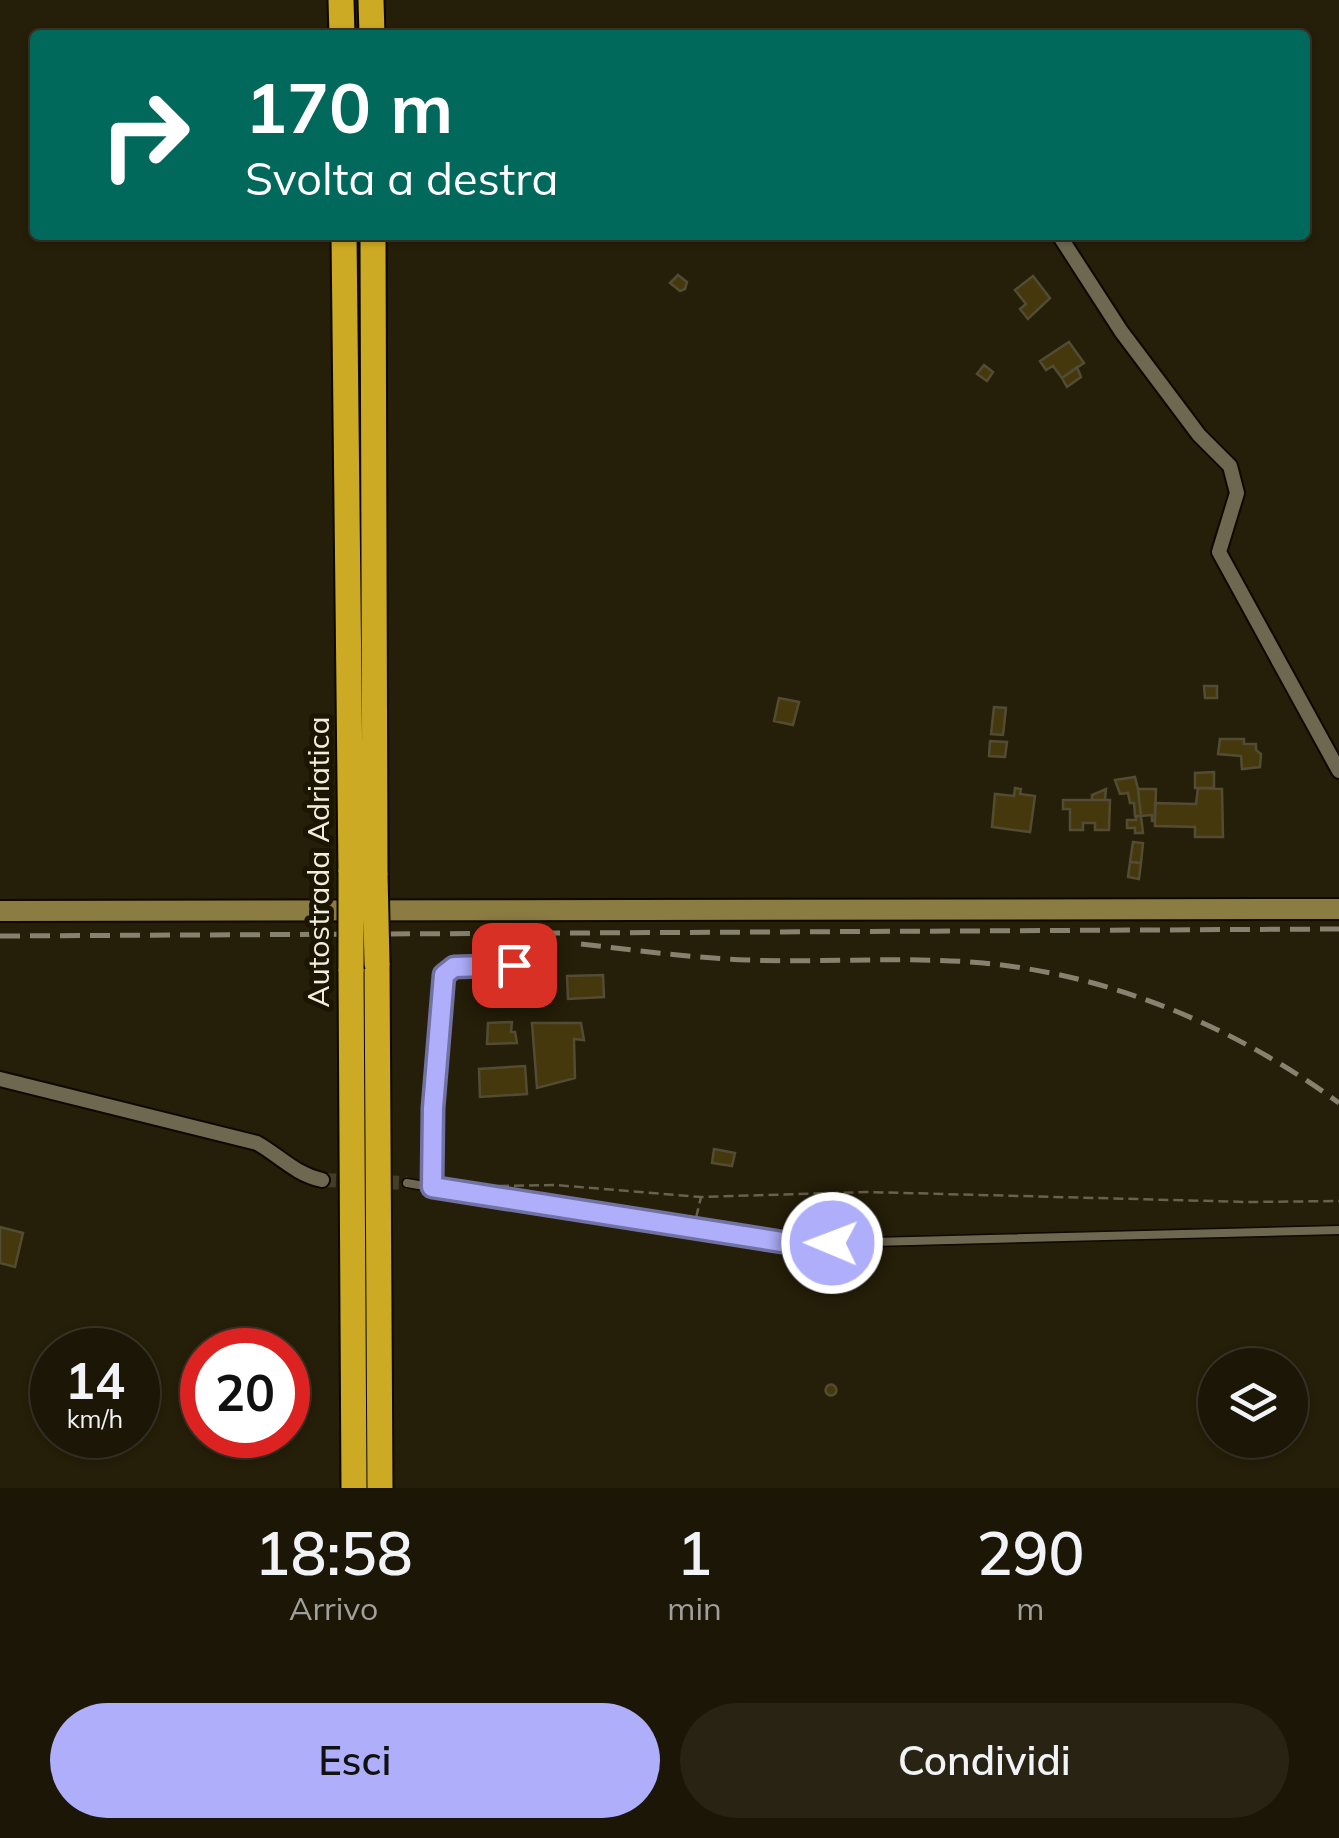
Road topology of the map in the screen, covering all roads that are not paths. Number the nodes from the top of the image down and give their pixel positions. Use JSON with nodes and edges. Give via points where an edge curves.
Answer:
{"nodes":[{"id":1,"x":341,"y":0,"type":"edge"},
{"id":2,"x":372,"y":0,"type":"edge"},
{"id":3,"x":342,"y":30,"type":"edge"},
{"id":4,"x":372,"y":30,"type":"edge"},
{"id":5,"x":344,"y":240,"type":"edge"},
{"id":6,"x":373,"y":240,"type":"edge"},
{"id":7,"x":1062,"y":240,"type":"edge"},
{"id":8,"x":1339,"y":771,"type":"edge"},
{"id":9,"x":363,"y":874,"type":"junction"},
{"id":10,"x":1339,"y":908,"type":"edge"},
{"id":11,"x":0,"y":910,"type":"edge"},
{"id":12,"x":545,"y":964,"type":"dead end"},
{"id":13,"x":0,"y":1079,"type":"edge"},
{"id":14,"x":322,"y":1180,"type":"tunnel mouth"},
{"id":15,"x":408,"y":1182,"type":"tunnel mouth"},
{"id":16,"x":432,"y":1187,"type":"junction"},
{"id":17,"x":1339,"y":1230,"type":"edge"},
{"id":18,"x":354,"y":1488,"type":"edge"},
{"id":19,"x":380,"y":1488,"type":"edge"}],
"edges":[{"from":1,"to":3,"type":"highway"},
{"from":2,"to":4,"type":"highway"},
{"from":5,"to":9,"type":"highway","name":"Autostrada Adriatica"},
{"from":6,"to":9,"type":"highway","name":"Autostrada Adriatica"},
{"from":7,"to":8,"type":"street","via":[[1121,331],[1230,466],[1237,492],[1218,552]]},
{"from":9,"to":18,"type":"highway","name":"Autostrada Adriatica","bridge":true,"via":[[351,969]]},
{"from":9,"to":19,"type":"highway","name":"Autostrada Adriatica","bridge":true,"via":[[377,963]]},
{"from":10,"to":11,"type":"main road"},
{"from":12,"to":16,"type":"lane","via":[[454,967],[444,975]]},
{"from":13,"to":14,"type":"street","via":[[257,1143],[294,1171]]},
{"from":15,"to":16,"type":"lane"},
{"from":16,"to":17,"type":"lane","via":[[795,1244]]}]}
